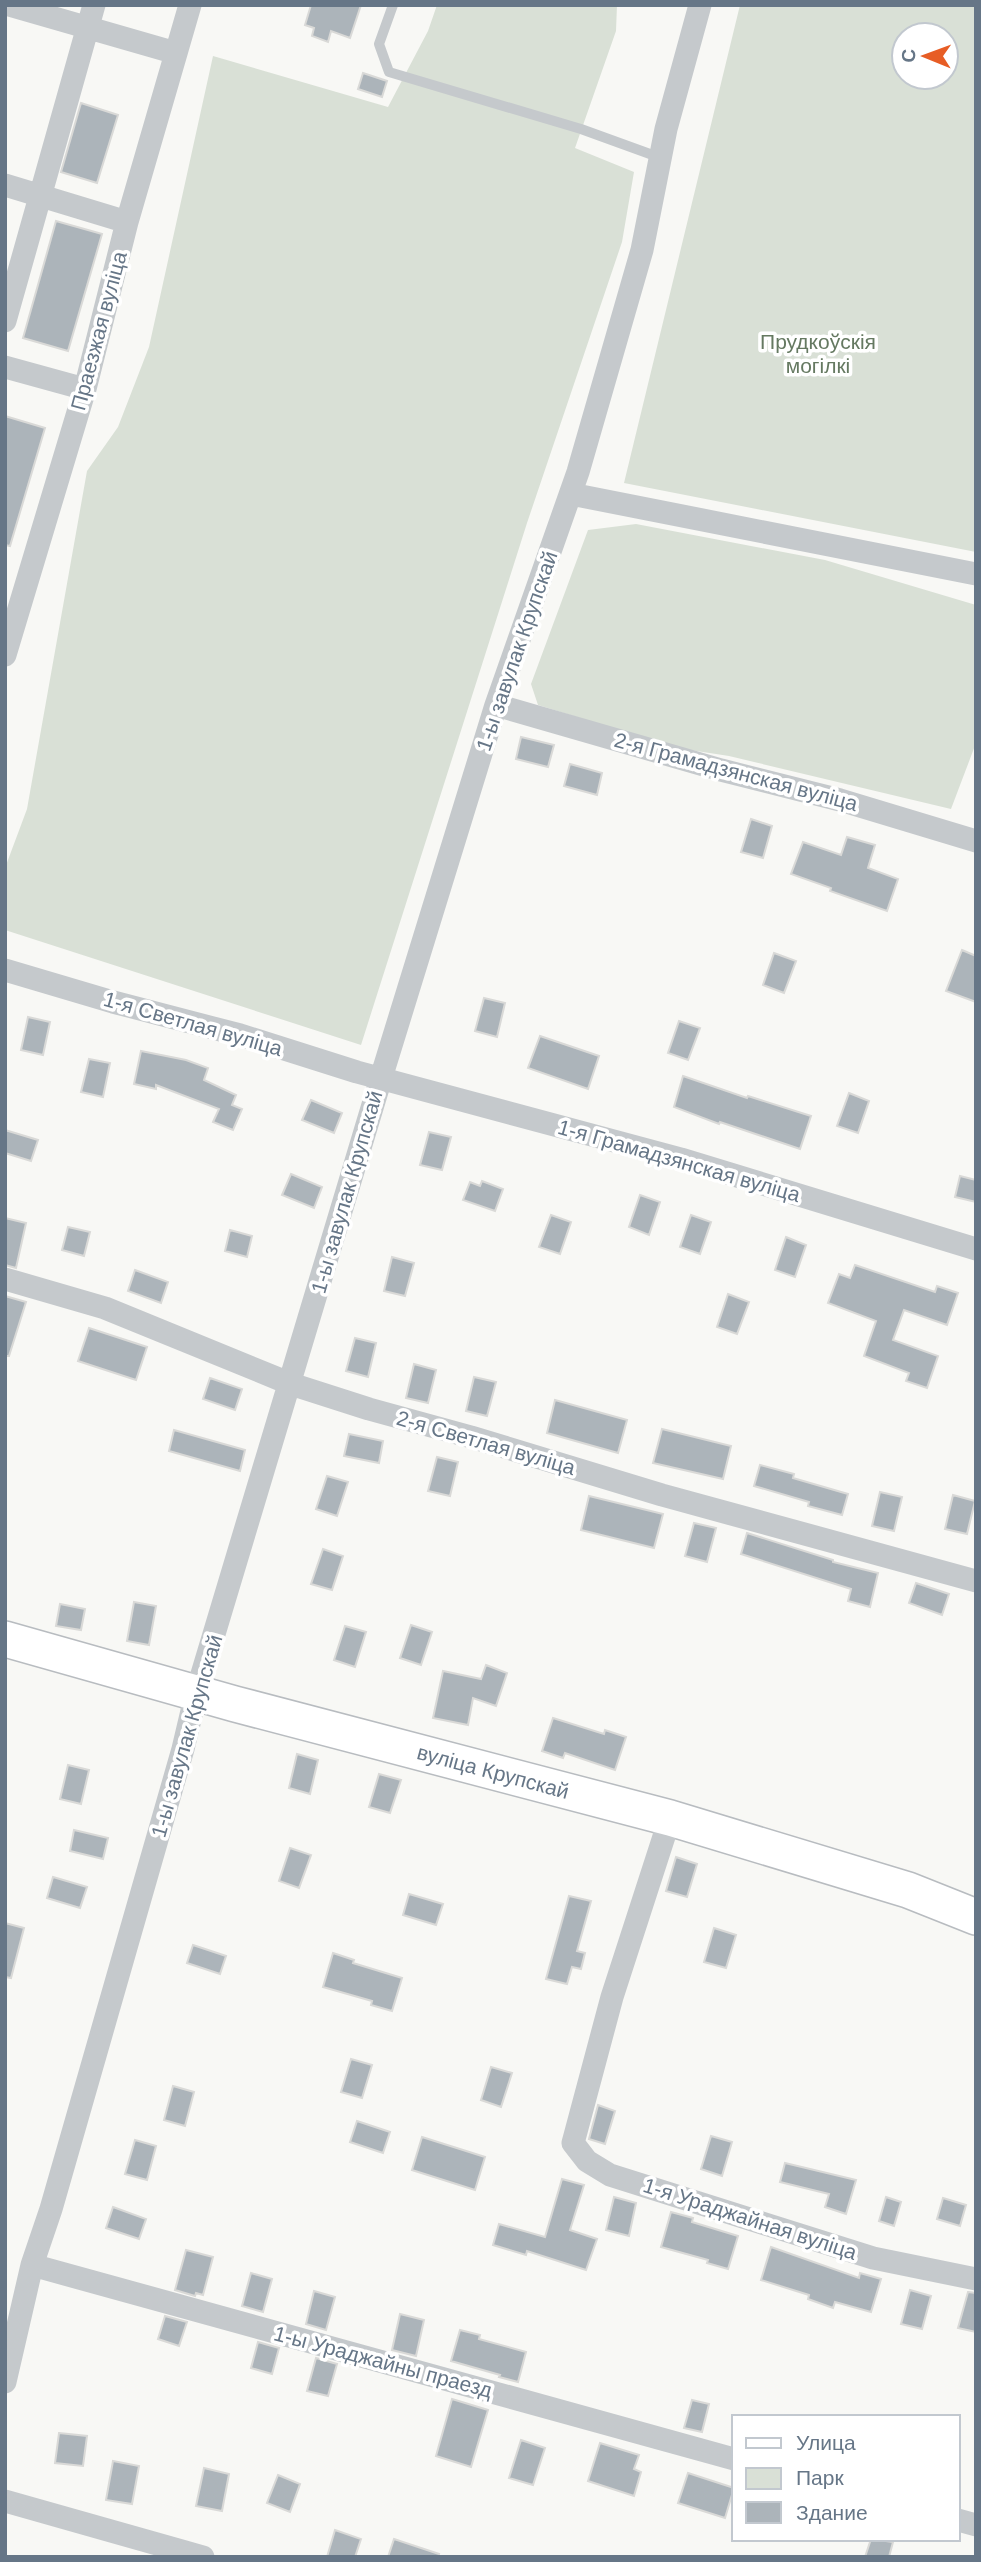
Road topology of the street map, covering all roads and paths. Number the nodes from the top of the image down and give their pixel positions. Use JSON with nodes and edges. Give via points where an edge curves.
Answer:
{"nodes":[{"id":1,"x":9,"y":5,"type":"edge"},
{"id":2,"x":94,"y":5,"type":"edge"},
{"id":3,"x":190,"y":5,"type":"edge"},
{"id":4,"x":393,"y":5,"type":"edge"},
{"id":5,"x":700,"y":5,"type":"edge"},
{"id":6,"x":88,"y":28,"type":"junction"},
{"id":7,"x":176,"y":53,"type":"junction"},
{"id":8,"x":661,"y":158,"type":"junction"},
{"id":9,"x":5,"y":185,"type":"edge"},
{"id":10,"x":40,"y":196,"type":"junction"},
{"id":11,"x":127,"y":222,"type":"junction"},
{"id":12,"x":5,"y":321,"type":"edge"},
{"id":13,"x":5,"y":367,"type":"edge"},
{"id":14,"x":85,"y":389,"type":"junction"},
{"id":15,"x":571,"y":494,"type":"junction"},
{"id":16,"x":976,"y":574,"type":"edge"},
{"id":17,"x":15,"y":585,"type":"edge"},
{"id":18,"x":5,"y":655,"type":"edge"},
{"id":19,"x":496,"y":705,"type":"junction"},
{"id":20,"x":976,"y":841,"type":"edge"},
{"id":21,"x":5,"y":970,"type":"edge"},
{"id":22,"x":381,"y":1079,"type":"junction"},
{"id":23,"x":976,"y":1249,"type":"edge"},
{"id":24,"x":5,"y":1279,"type":"edge"},
{"id":25,"x":291,"y":1384,"type":"junction"},
{"id":26,"x":976,"y":1580,"type":"edge"},
{"id":27,"x":5,"y":1639,"type":"edge"},
{"id":28,"x":196,"y":1694,"type":"junction"},
{"id":29,"x":670,"y":1818,"type":"junction"},
{"id":30,"x":976,"y":1917,"type":"edge"},
{"id":31,"x":32,"y":2265,"type":"junction"},
{"id":32,"x":976,"y":2279,"type":"edge"},
{"id":33,"x":5,"y":2382,"type":"edge"},
{"id":34,"x":732,"y":2458,"type":"edge"},
{"id":35,"x":5,"y":2501,"type":"edge"},
{"id":36,"x":203,"y":2557,"type":"edge"}],
"edges":[{"from":1,"to":6,"type":"street"},
{"from":2,"to":6,"type":"street"},
{"from":3,"to":7,"type":"street","name":"Праезжая вуліца"},
{"from":4,"to":8,"type":"lane","via":[[379,44],[389,72],[581,129]]},
{"from":5,"to":8,"type":"street","name":"1-ы завулак Крупскай"},
{"from":6,"to":7,"type":"street"},
{"from":6,"to":10,"type":"street"},
{"from":7,"to":11,"type":"street","name":"Праезжая вуліца"},
{"from":8,"to":15,"type":"street","name":"1-ы завулак Крупскай","via":[[642,250]]},
{"from":9,"to":10,"type":"street"},
{"from":10,"to":11,"type":"street"},
{"from":10,"to":12,"type":"street"},
{"from":11,"to":14,"type":"street","name":"Праезжая вуліца"},
{"from":13,"to":14,"type":"street"},
{"from":14,"to":17,"type":"street","name":"Праезжая вуліца"},
{"from":15,"to":16,"type":"street"},
{"from":15,"to":19,"type":"street","name":"1-ы завулак Крупскай"},
{"from":17,"to":18,"type":"street","name":"Праезжая вуліца"},
{"from":19,"to":20,"type":"street","name":"2-я Грамадзянская вуліца"},
{"from":19,"to":22,"type":"street","name":"1-ы завулак Крупскай"},
{"from":21,"to":22,"type":"street","name":"1-я Светлая вуліца"},
{"from":22,"to":23,"type":"street","name":"1-я Грамадзянская вуліца","via":[[681,1159]]},
{"from":22,"to":25,"type":"street","name":"1-ы завулак Крупскай"},
{"from":24,"to":25,"type":"street","name":"2-я Светлая вуліца","via":[[105,1308]]},
{"from":25,"to":26,"type":"street","name":"2-я Светлая вуліца","via":[[662,1495]]},
{"from":25,"to":28,"type":"street","name":"1-ы завулак Крупскай"},
{"from":27,"to":28,"type":"main road","name":"вуліца Крупскай"},
{"from":28,"to":29,"type":"main road","name":"вуліца Крупскай"},
{"from":28,"to":31,"type":"street","name":"1-ы завулак Крупскай"},
{"from":29,"to":30,"type":"main road","name":"вуліца Крупскай","via":[[908,1890]]},
{"from":29,"to":32,"type":"street","name":"1-я Ураджайная вуліца","via":[[612,1997],[573,2143],[587,2161],[610,2175],[873,2258]]},
{"from":31,"to":33,"type":"street","name":"1-ы завулак Крупскай"},
{"from":31,"to":34,"type":"street","name":"1-ы Ураджайны праезд"},
{"from":35,"to":36,"type":"street"}]}
